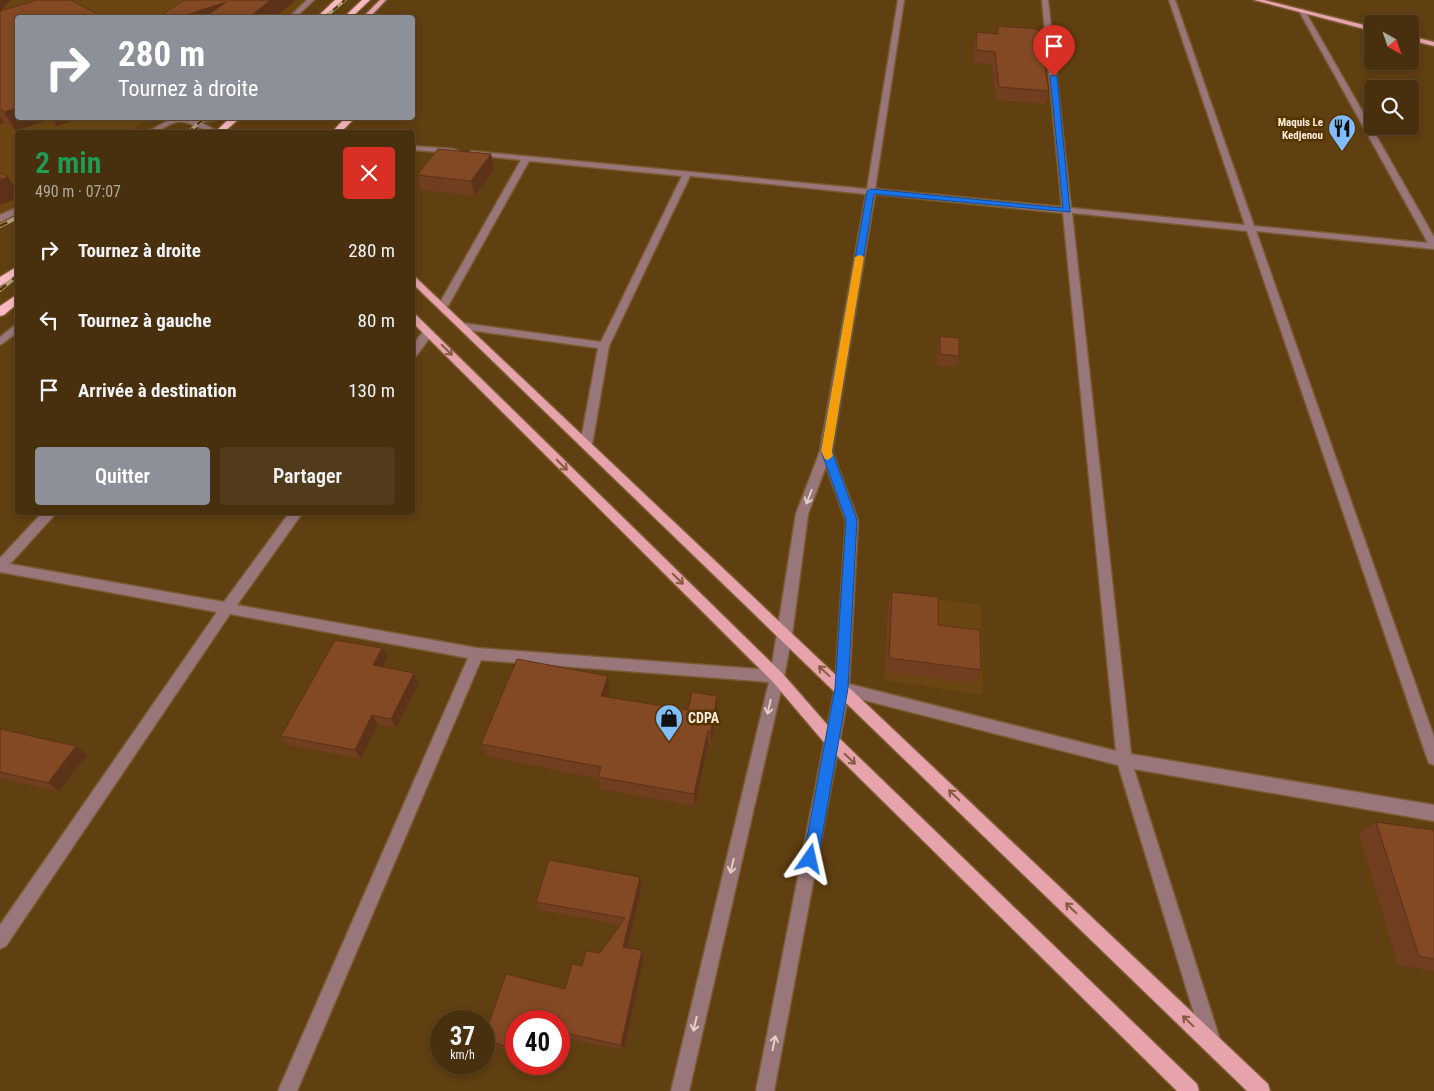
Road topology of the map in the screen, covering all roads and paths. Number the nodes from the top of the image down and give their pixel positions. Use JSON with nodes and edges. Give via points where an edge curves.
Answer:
{"nodes":[{"id":1,"x":310,"y":0,"type":"edge"},
{"id":2,"x":340,"y":0,"type":"edge"},
{"id":3,"x":366,"y":0,"type":"edge"},
{"id":4,"x":383,"y":0,"type":"edge"},
{"id":5,"x":901,"y":0,"type":"edge"},
{"id":6,"x":1045,"y":0,"type":"edge"},
{"id":7,"x":1172,"y":0,"type":"edge"},
{"id":8,"x":1257,"y":0,"type":"edge"},
{"id":9,"x":1302,"y":11,"type":"junction"},
{"id":10,"x":294,"y":15,"type":"edge"},
{"id":11,"x":322,"y":15,"type":"edge"},
{"id":12,"x":349,"y":15,"type":"edge"},
{"id":13,"x":368,"y":15,"type":"edge"},
{"id":14,"x":1364,"y":27,"type":"edge"},
{"id":15,"x":1419,"y":40,"type":"edge"},
{"id":16,"x":1434,"y":44,"type":"edge"},
{"id":17,"x":175,"y":120,"type":"edge"},
{"id":18,"x":184,"y":120,"type":"edge"},
{"id":19,"x":200,"y":120,"type":"edge"},
{"id":20,"x":233,"y":120,"type":"edge"},
{"id":21,"x":348,"y":120,"type":"edge"},
{"id":22,"x":191,"y":121,"type":"junction"},
{"id":23,"x":155,"y":130,"type":"edge"},
{"id":24,"x":212,"y":130,"type":"edge"},
{"id":25,"x":220,"y":130,"type":"edge"},
{"id":26,"x":338,"y":130,"type":"edge"},
{"id":27,"x":415,"y":148,"type":"edge"},
{"id":28,"x":526,"y":158,"type":"junction"},
{"id":29,"x":687,"y":173,"type":"junction"},
{"id":30,"x":871,"y":191,"type":"junction"},
{"id":31,"x":1068,"y":210,"type":"junction"},
{"id":32,"x":15,"y":212,"type":"edge"},
{"id":33,"x":0,"y":219,"type":"edge"},
{"id":34,"x":1252,"y":228,"type":"junction"},
{"id":35,"x":1434,"y":246,"type":"edge"},
{"id":36,"x":15,"y":271,"type":"edge"},
{"id":37,"x":415,"y":280,"type":"edge"},
{"id":38,"x":0,"y":283,"type":"edge"},
{"id":39,"x":15,"y":300,"type":"edge"},
{"id":40,"x":443,"y":306,"type":"junction"},
{"id":41,"x":0,"y":312,"type":"edge"},
{"id":42,"x":415,"y":319,"type":"edge"},
{"id":43,"x":462,"y":326,"type":"junction"},
{"id":44,"x":15,"y":329,"type":"edge"},
{"id":45,"x":429,"y":332,"type":"junction"},
{"id":46,"x":0,"y":342,"type":"edge"},
{"id":47,"x":604,"y":346,"type":"junction"},
{"id":48,"x":415,"y":350,"type":"edge"},
{"id":49,"x":586,"y":445,"type":"junction"},
{"id":50,"x":826,"y":451,"type":"junction"},
{"id":51,"x":47,"y":515,"type":"edge"},
{"id":52,"x":295,"y":515,"type":"edge"},
{"id":53,"x":0,"y":567,"type":"edge"},
{"id":54,"x":227,"y":608,"type":"junction"},
{"id":55,"x":785,"y":635,"type":"junction"},
{"id":56,"x":477,"y":654,"type":"junction"},
{"id":57,"x":777,"y":677,"type":"junction"},
{"id":58,"x":842,"y":688,"type":"junction"},
{"id":59,"x":833,"y":742,"type":"junction"},
{"id":60,"x":1434,"y":758,"type":"edge"},
{"id":61,"x":1124,"y":760,"type":"junction"},
{"id":62,"x":1434,"y":813,"type":"edge"},
{"id":63,"x":0,"y":940,"type":"edge"},
{"id":64,"x":1213,"y":1045,"type":"junction"},
{"id":65,"x":287,"y":1091,"type":"edge"},
{"id":66,"x":680,"y":1091,"type":"edge"},
{"id":67,"x":764,"y":1091,"type":"edge"},
{"id":68,"x":1190,"y":1091,"type":"edge"},
{"id":69,"x":1261,"y":1091,"type":"edge"}],
"edges":[{"from":1,"to":10,"type":"street"},
{"from":2,"to":11,"type":"highway"},
{"from":3,"to":12,"type":"highway"},
{"from":4,"to":13,"type":"main road"},
{"from":5,"to":30,"type":"street"},
{"from":6,"to":31,"type":"street"},
{"from":7,"to":34,"type":"street"},
{"from":8,"to":9,"type":"main road"},
{"from":9,"to":14,"type":"main road"},
{"from":9,"to":35,"type":"street"},
{"from":15,"to":16,"type":"main road"},
{"from":17,"to":23,"type":"street"},
{"from":18,"to":22,"type":"street"},
{"from":19,"to":22,"type":"street"},
{"from":20,"to":25,"type":"highway"},
{"from":21,"to":26,"type":"highway"},
{"from":22,"to":24,"type":"street"},
{"from":27,"to":28,"type":"street"},
{"from":28,"to":29,"type":"street"},
{"from":28,"to":40,"type":"street"},
{"from":29,"to":30,"type":"street"},
{"from":29,"to":47,"type":"street"},
{"from":30,"to":31,"type":"street"},
{"from":30,"to":50,"type":"street"},
{"from":31,"to":34,"type":"street"},
{"from":31,"to":61,"type":"street"},
{"from":32,"to":33,"type":"street"},
{"from":34,"to":35,"type":"street"},
{"from":34,"to":60,"type":"street"},
{"from":36,"to":38,"type":"highway"},
{"from":37,"to":40,"type":"main road"},
{"from":39,"to":41,"type":"highway"},
{"from":40,"to":43,"type":"main road"},
{"from":42,"to":45,"type":"main road"},
{"from":43,"to":47,"type":"street"},
{"from":43,"to":49,"type":"main road"},
{"from":44,"to":46,"type":"street"},
{"from":45,"to":48,"type":"street"},
{"from":45,"to":57,"type":"main road","one_way":true},
{"from":47,"to":49,"type":"street"},
{"from":49,"to":55,"type":"main road"},
{"from":50,"to":55,"type":"street","one_way":true,"via":[[802,514]]},
{"from":50,"to":58,"type":"street","via":[[852,520]]},
{"from":51,"to":53,"type":"street"},
{"from":52,"to":54,"type":"street"},
{"from":53,"to":54,"type":"street"},
{"from":54,"to":56,"type":"street"},
{"from":54,"to":63,"type":"street"},
{"from":55,"to":57,"type":"street"},
{"from":58,"to":55,"type":"main road","one_way":true},
{"from":56,"to":57,"type":"street"},
{"from":56,"to":65,"type":"street"},
{"from":57,"to":59,"type":"main road"},
{"from":57,"to":66,"type":"street","one_way":true},
{"from":58,"to":59,"type":"street"},
{"from":58,"to":61,"type":"street"},
{"from":64,"to":58,"type":"main road","one_way":true},
{"from":67,"to":59,"type":"street","one_way":true},
{"from":59,"to":68,"type":"main road","one_way":true},
{"from":61,"to":62,"type":"street"},
{"from":61,"to":64,"type":"street"},
{"from":64,"to":69,"type":"main road"}]}
